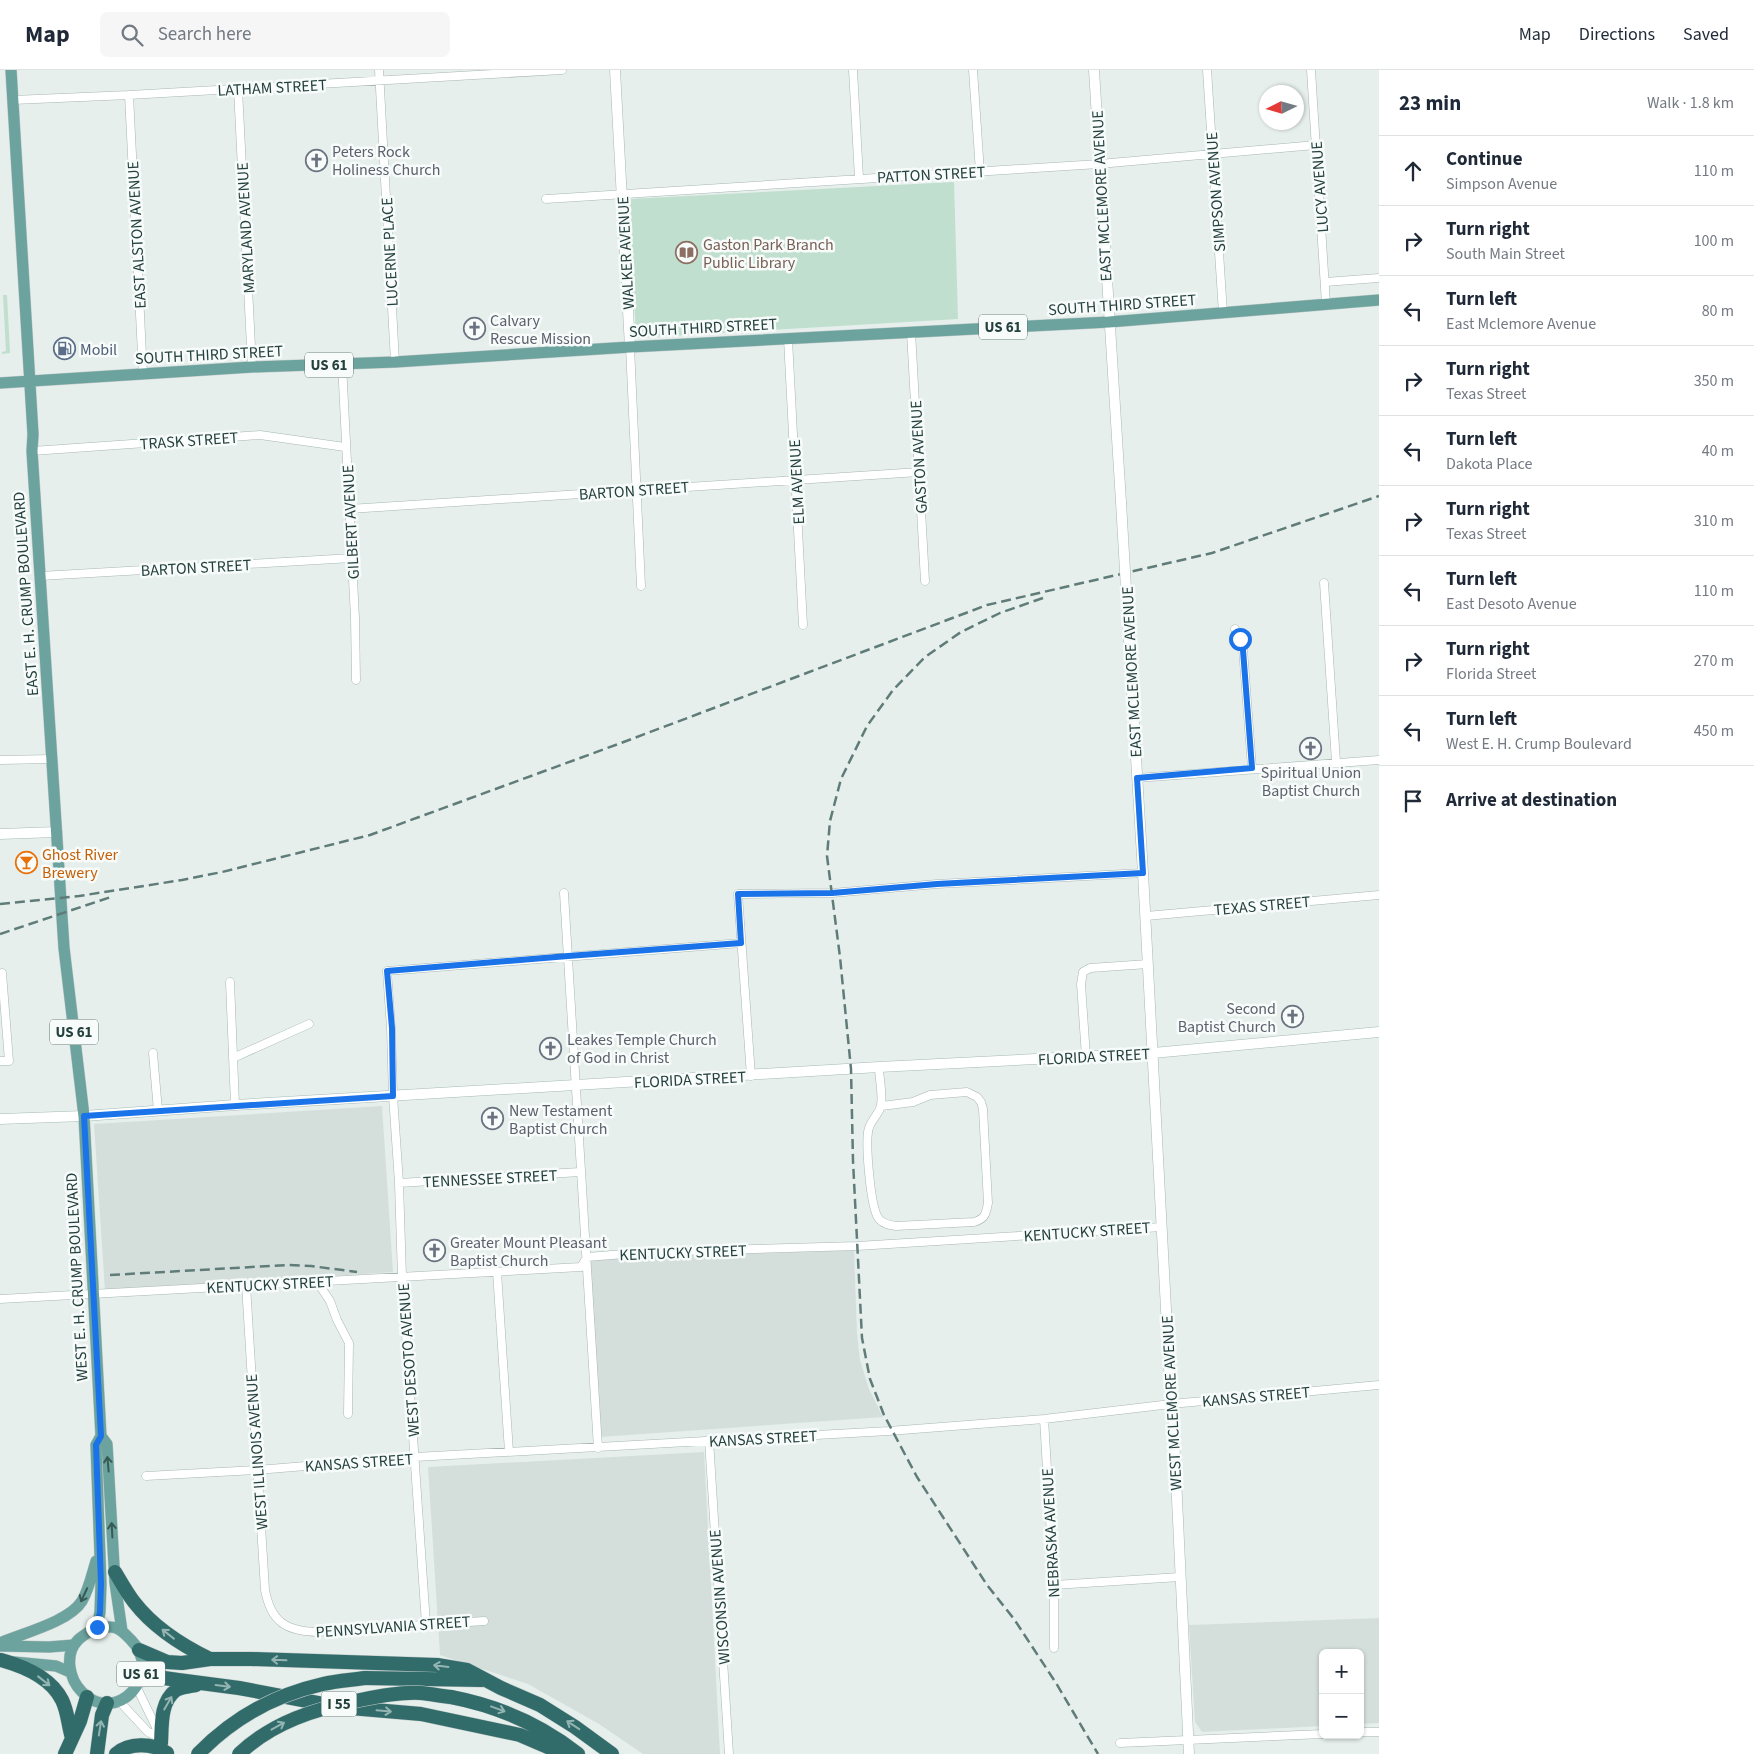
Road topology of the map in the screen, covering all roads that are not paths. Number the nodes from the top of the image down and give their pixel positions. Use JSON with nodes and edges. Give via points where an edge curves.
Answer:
{"nodes":[{"id":1,"x":11,"y":70,"type":"edge"},
{"id":2,"x":379,"y":70,"type":"edge"},
{"id":3,"x":553,"y":70,"type":"edge"},
{"id":4,"x":562,"y":70,"type":"edge"},
{"id":5,"x":615,"y":70,"type":"edge"},
{"id":6,"x":853,"y":70,"type":"edge"},
{"id":7,"x":973,"y":70,"type":"edge"},
{"id":8,"x":1094,"y":70,"type":"edge"},
{"id":9,"x":1208,"y":70,"type":"edge"},
{"id":10,"x":1311,"y":70,"type":"edge"},
{"id":11,"x":379,"y":81,"type":"junction"},
{"id":12,"x":238,"y":89,"type":"junction"},
{"id":13,"x":129,"y":95,"type":"junction"},
{"id":14,"x":13,"y":100,"type":"junction"},
{"id":15,"x":1316,"y":145,"type":"junction"},
{"id":16,"x":1213,"y":154,"type":"junction"},
{"id":17,"x":1099,"y":164,"type":"junction"},
{"id":18,"x":980,"y":172,"type":"junction"},
{"id":19,"x":859,"y":178,"type":"junction"},
{"id":20,"x":622,"y":195,"type":"junction"},
{"id":21,"x":546,"y":199,"type":"dead end"},
{"id":22,"x":1379,"y":278,"type":"edge"},
{"id":23,"x":1325,"y":282,"type":"junction"},
{"id":24,"x":1379,"y":300,"type":"edge"},
{"id":25,"x":1329,"y":304,"type":"junction"},
{"id":26,"x":1223,"y":313,"type":"junction"},
{"id":27,"x":1109,"y":322,"type":"junction"},
{"id":28,"x":911,"y":332,"type":"junction"},
{"id":29,"x":788,"y":339,"type":"junction"},
{"id":30,"x":630,"y":347,"type":"junction"},
{"id":31,"x":396,"y":362,"type":"junction"},
{"id":32,"x":342,"y":364,"type":"junction"},
{"id":33,"x":252,"y":367,"type":"junction"},
{"id":34,"x":143,"y":374,"type":"junction"},
{"id":35,"x":29,"y":381,"type":"junction"},
{"id":36,"x":0,"y":383,"type":"edge"},
{"id":37,"x":345,"y":447,"type":"junction"},
{"id":38,"x":32,"y":451,"type":"junction"},
{"id":39,"x":919,"y":472,"type":"junction"},
{"id":40,"x":796,"y":480,"type":"junction"},
{"id":41,"x":636,"y":490,"type":"junction"},
{"id":42,"x":349,"y":509,"type":"junction"},
{"id":43,"x":352,"y":558,"type":"junction"},
{"id":44,"x":40,"y":576,"type":"junction"},
{"id":45,"x":924,"y":582,"type":"dead end"},
{"id":46,"x":1324,"y":583,"type":"dead end"},
{"id":47,"x":641,"y":586,"type":"dead end"},
{"id":48,"x":803,"y":625,"type":"dead end"},
{"id":49,"x":1235,"y":629,"type":"dead end"},
{"id":50,"x":356,"y":680,"type":"dead end"},
{"id":51,"x":52,"y":758,"type":"junction"},
{"id":52,"x":0,"y":760,"type":"edge"},
{"id":53,"x":1379,"y":760,"type":"edge"},
{"id":54,"x":1336,"y":762,"type":"junction"},
{"id":55,"x":1252,"y":768,"type":"junction"},
{"id":56,"x":1137,"y":778,"type":"junction"},
{"id":57,"x":57,"y":832,"type":"junction"},
{"id":58,"x":0,"y":834,"type":"edge"},
{"id":59,"x":1143,"y":873,"type":"junction"},
{"id":60,"x":564,"y":893,"type":"dead end"},
{"id":61,"x":1379,"y":895,"type":"edge"},
{"id":62,"x":1146,"y":916,"type":"junction"},
{"id":63,"x":741,"y":943,"type":"junction"},
{"id":64,"x":568,"y":956,"type":"junction"},
{"id":65,"x":1148,"y":964,"type":"junction"},
{"id":66,"x":2,"y":973,"type":"dead end"},
{"id":67,"x":230,"y":982,"type":"dead end"},
{"id":68,"x":309,"y":1024,"type":"dead end"},
{"id":69,"x":1379,"y":1032,"type":"edge"},
{"id":70,"x":153,"y":1053,"type":"dead end"},
{"id":71,"x":1153,"y":1053,"type":"junction"},
{"id":72,"x":1086,"y":1057,"type":"junction"},
{"id":73,"x":233,"y":1058,"type":"junction"},
{"id":74,"x":0,"y":1061,"type":"edge"},
{"id":75,"x":879,"y":1067,"type":"junction"},
{"id":76,"x":751,"y":1076,"type":"junction"},
{"id":77,"x":576,"y":1086,"type":"junction"},
{"id":78,"x":393,"y":1096,"type":"junction"},
{"id":79,"x":234,"y":1105,"type":"junction"},
{"id":80,"x":882,"y":1106,"type":"junction"},
{"id":81,"x":158,"y":1111,"type":"junction"},
{"id":82,"x":84,"y":1116,"type":"junction"},
{"id":83,"x":0,"y":1119,"type":"edge"},
{"id":84,"x":580,"y":1172,"type":"junction"},
{"id":85,"x":399,"y":1183,"type":"junction"},
{"id":86,"x":1162,"y":1226,"type":"junction"},
{"id":87,"x":587,"y":1256,"type":"junction"},
{"id":88,"x":497,"y":1272,"type":"junction"},
{"id":89,"x":402,"y":1277,"type":"junction"},
{"id":90,"x":318,"y":1283,"type":"junction"},
{"id":91,"x":246,"y":1285,"type":"junction"},
{"id":92,"x":93,"y":1294,"type":"junction"},
{"id":93,"x":0,"y":1299,"type":"edge"},
{"id":94,"x":1379,"y":1385,"type":"edge"},
{"id":95,"x":1171,"y":1404,"type":"junction"},
{"id":96,"x":348,"y":1414,"type":"dead end"},
{"id":97,"x":1044,"y":1418,"type":"junction"},
{"id":98,"x":101,"y":1436,"type":"junction"},
{"id":99,"x":709,"y":1440,"type":"junction"},
{"id":100,"x":598,"y":1448,"type":"junction"},
{"id":101,"x":508,"y":1452,"type":"junction"},
{"id":102,"x":415,"y":1457,"type":"junction"},
{"id":103,"x":257,"y":1470,"type":"junction"},
{"id":104,"x":146,"y":1476,"type":"dead end"},
{"id":105,"x":99,"y":1549,"type":"junction"},
{"id":106,"x":114,"y":1572,"type":"junction"},
{"id":107,"x":1180,"y":1577,"type":"junction"},
{"id":108,"x":1054,"y":1585,"type":"junction"},
{"id":109,"x":276,"y":1617,"type":"joint"},
{"id":110,"x":484,"y":1621,"type":"dead end"},
{"id":111,"x":426,"y":1624,"type":"junction"},
{"id":112,"x":97,"y":1627,"type":"junction"},
{"id":113,"x":122,"y":1631,"type":"junction"},
{"id":114,"x":0,"y":1645,"type":"edge"},
{"id":115,"x":74,"y":1645,"type":"junction"},
{"id":116,"x":1054,"y":1648,"type":"dead end"},
{"id":117,"x":139,"y":1650,"type":"junction"},
{"id":118,"x":210,"y":1659,"type":"junction"},
{"id":119,"x":0,"y":1660,"type":"edge"},
{"id":120,"x":70,"y":1672,"type":"junction"},
{"id":121,"x":487,"y":1680,"type":"junction"},
{"id":122,"x":139,"y":1684,"type":"junction"},
{"id":123,"x":200,"y":1684,"type":"junction"},
{"id":124,"x":87,"y":1697,"type":"junction"},
{"id":125,"x":114,"y":1702,"type":"junction"},
{"id":126,"x":1364,"y":1732,"type":"edge"},
{"id":127,"x":1379,"y":1732,"type":"edge"},
{"id":128,"x":1319,"y":1734,"type":"edge"},
{"id":129,"x":72,"y":1738,"type":"junction"},
{"id":130,"x":1188,"y":1740,"type":"junction"},
{"id":131,"x":1120,"y":1743,"type":"dead end"},
{"id":132,"x":163,"y":1746,"type":"edge"},
{"id":133,"x":65,"y":1754,"type":"edge"},
{"id":134,"x":97,"y":1754,"type":"edge"},
{"id":135,"x":116,"y":1754,"type":"edge"},
{"id":136,"x":198,"y":1754,"type":"edge"},
{"id":137,"x":239,"y":1754,"type":"edge"},
{"id":138,"x":564,"y":1754,"type":"edge"},
{"id":139,"x":578,"y":1754,"type":"edge"},
{"id":140,"x":612,"y":1754,"type":"edge"},
{"id":141,"x":729,"y":1754,"type":"edge"},
{"id":142,"x":1189,"y":1754,"type":"edge"}],
"edges":[{"from":1,"to":14,"type":"main road","name":"EAST E. H. CRUMP BOULEVARD"},
{"from":2,"to":11,"type":"street","name":"LUCERNE PLACE"},
{"from":3,"to":4,"type":"street","name":"LATHAM STREET"},
{"from":3,"to":11,"type":"street","name":"LATHAM STREET"},
{"from":5,"to":20,"type":"main road","name":"WALKER AVENUE"},
{"from":6,"to":19,"type":"street"},
{"from":7,"to":18,"type":"street"},
{"from":8,"to":17,"type":"main road","name":"EAST MCLEMORE AVENUE"},
{"from":9,"to":16,"type":"street","name":"SIMPSON AVENUE"},
{"from":10,"to":15,"type":"street","name":"LUCY AVENUE"},
{"from":11,"to":12,"type":"street","name":"LATHAM STREET"},
{"from":11,"to":31,"type":"street","name":"LUCERNE PLACE"},
{"from":12,"to":13,"type":"street","name":"LATHAM STREET"},
{"from":12,"to":33,"type":"street","name":"MARYLAND AVENUE"},
{"from":13,"to":14,"type":"street","name":"LATHAM STREET"},
{"from":13,"to":34,"type":"street","name":"EAST ALSTON AVENUE"},
{"from":14,"to":35,"type":"main road","name":"EAST E. H. CRUMP BOULEVARD"},
{"from":15,"to":16,"type":"street","name":"PATTON STREET"},
{"from":15,"to":23,"type":"street","name":"LUCY AVENUE"},
{"from":16,"to":17,"type":"street","name":"PATTON STREET"},
{"from":16,"to":26,"type":"street","name":"SIMPSON AVENUE"},
{"from":17,"to":18,"type":"street","name":"PATTON STREET"},
{"from":17,"to":27,"type":"main road","name":"EAST MCLEMORE AVENUE"},
{"from":18,"to":19,"type":"street","name":"PATTON STREET"},
{"from":19,"to":20,"type":"street","name":"PATTON STREET"},
{"from":20,"to":21,"type":"street","name":"PATTON STREET"},
{"from":20,"to":30,"type":"main road","name":"WALKER AVENUE"},
{"from":22,"to":23,"type":"street"},
{"from":23,"to":25,"type":"street","name":"LUCY AVENUE"},
{"from":24,"to":25,"type":"main road","name":"SOUTH THIRD STREET","number":"US 61"},
{"from":25,"to":26,"type":"main road","name":"SOUTH THIRD STREET","number":"US 61"},
{"from":26,"to":27,"type":"main road","name":"SOUTH THIRD STREET","number":"US 61"},
{"from":27,"to":28,"type":"main road","name":"SOUTH THIRD STREET","number":"US 61"},
{"from":27,"to":56,"type":"main road","name":"EAST MCLEMORE AVENUE","bridge":true},
{"from":28,"to":29,"type":"main road","name":"SOUTH THIRD STREET","number":"US 61"},
{"from":28,"to":39,"type":"street","name":"GASTON AVENUE"},
{"from":29,"to":30,"type":"main road","name":"SOUTH THIRD STREET","number":"US 61"},
{"from":29,"to":40,"type":"street","name":"ELM AVENUE"},
{"from":30,"to":31,"type":"main road","name":"SOUTH THIRD STREET","number":"US 61"},
{"from":30,"to":41,"type":"street","name":"WALKER AVENUE"},
{"from":31,"to":32,"type":"main road","name":"SOUTH THIRD STREET","number":"US 61"},
{"from":32,"to":33,"type":"main road","name":"SOUTH THIRD STREET","number":"US 61"},
{"from":32,"to":37,"type":"street","name":"GILBERT AVENUE"},
{"from":33,"to":34,"type":"main road","name":"SOUTH THIRD STREET","number":"US 61"},
{"from":34,"to":35,"type":"main road","name":"SOUTH THIRD STREET","number":"US 61"},
{"from":35,"to":36,"type":"main road","name":"SOUTH THIRD STREET"},
{"from":35,"to":38,"type":"main road","name":"EAST E. H. CRUMP BOULEVARD","number":"US 61"},
{"from":37,"to":38,"type":"street","name":"TRASK STREET","via":[[260,435]]},
{"from":37,"to":42,"type":"street","name":"GILBERT AVENUE"},
{"from":38,"to":44,"type":"main road","name":"EAST E. H. CRUMP BOULEVARD","number":"US 61"},
{"from":39,"to":40,"type":"street","name":"BARTON STREET"},
{"from":39,"to":45,"type":"street","name":"GASTON AVENUE"},
{"from":40,"to":41,"type":"street","name":"BARTON STREET"},
{"from":40,"to":48,"type":"street","name":"ELM AVENUE"},
{"from":41,"to":42,"type":"street","name":"BARTON STREET"},
{"from":41,"to":47,"type":"street","name":"WALKER AVENUE"},
{"from":42,"to":43,"type":"street","name":"GILBERT AVENUE"},
{"from":43,"to":44,"type":"street","name":"BARTON STREET"},
{"from":43,"to":50,"type":"street","name":"GILBERT AVENUE"},
{"from":44,"to":51,"type":"main road","name":"EAST E. H. CRUMP BOULEVARD","number":"US 61"},
{"from":46,"to":54,"type":"street"},
{"from":49,"to":55,"type":"street","via":[[1243,650]]},
{"from":51,"to":52,"type":"street"},
{"from":51,"to":57,"type":"main road","name":"EAST E. H. CRUMP BOULEVARD","number":"US 61"},
{"from":53,"to":54,"type":"street"},
{"from":54,"to":55,"type":"street"},
{"from":55,"to":56,"type":"street"},
{"from":56,"to":59,"type":"main road","name":"EAST MCLEMORE AVENUE"},
{"from":57,"to":58,"type":"main road"},
{"from":57,"to":82,"type":"main road","name":"EAST E. H. CRUMP BOULEVARD","number":"US 61","via":[[64,948]]},
{"from":59,"to":62,"type":"main road","name":"EAST MCLEMORE AVENUE"},
{"from":59,"to":63,"type":"street","via":[[832,893],[738,894]]},
{"from":60,"to":64,"type":"street"},
{"from":61,"to":62,"type":"street","name":"TEXAS STREET"},
{"from":62,"to":65,"type":"main road","name":"EAST MCLEMORE AVENUE"},
{"from":63,"to":64,"type":"street"},
{"from":63,"to":76,"type":"street"},
{"from":64,"to":77,"type":"street"},
{"from":64,"to":78,"type":"street","name":"WEST DESOTO AVENUE","via":[[387,971]]},
{"from":65,"to":71,"type":"main road","name":"EAST MCLEMORE AVENUE"},
{"from":65,"to":72,"type":"street","via":[[1084,971],[1081,984]]},
{"from":66,"to":74,"type":"street","via":[[8,1061]]},
{"from":67,"to":73,"type":"street"},
{"from":68,"to":73,"type":"street"},
{"from":69,"to":71,"type":"main road","name":"FLORIDA STREET"},
{"from":70,"to":81,"type":"street"},
{"from":71,"to":72,"type":"main road","name":"FLORIDA STREET"},
{"from":71,"to":86,"type":"main road","name":"WEST MCLEMORE AVENUE"},
{"from":72,"to":75,"type":"main road","name":"FLORIDA STREET"},
{"from":73,"to":79,"type":"street"},
{"from":75,"to":76,"type":"main road","name":"FLORIDA STREET"},
{"from":75,"to":80,"type":"street"},
{"from":76,"to":77,"type":"main road","name":"FLORIDA STREET"},
{"from":77,"to":78,"type":"main road","name":"FLORIDA STREET"},
{"from":77,"to":84,"type":"street"},
{"from":78,"to":79,"type":"main road","name":"FLORIDA STREET"},
{"from":78,"to":85,"type":"street","name":"WEST DESOTO AVENUE"},
{"from":79,"to":81,"type":"main road","name":"FLORIDA STREET"},
{"from":80,"to":80,"type":"street","via":[[870,1122],[868,1131],[872,1203],[879,1218],[886,1225],[896,1226],[974,1222],[985,1216],[988,1203],[983,1109],[977,1097],[967,1092],[930,1094],[913,1102]]},
{"from":81,"to":82,"type":"main road","name":"FLORIDA STREET"},
{"from":82,"to":83,"type":"main road","name":"FLORIDA STREET"},
{"from":82,"to":92,"type":"main road","name":"WEST E. H. CRUMP BOULEVARD","number":"US 61"},
{"from":84,"to":85,"type":"street","name":"TENNESSEE STREET"},
{"from":84,"to":87,"type":"street"},
{"from":85,"to":89,"type":"street","name":"WEST DESOTO AVENUE"},
{"from":86,"to":87,"type":"street","name":"KENTUCKY STREET","via":[[857,1246]]},
{"from":86,"to":95,"type":"main road","name":"WEST MCLEMORE AVENUE"},
{"from":87,"to":88,"type":"street","name":"KENTUCKY STREET","via":[[580,1267]]},
{"from":87,"to":100,"type":"street"},
{"from":88,"to":89,"type":"street","name":"KENTUCKY STREET"},
{"from":88,"to":101,"type":"street"},
{"from":89,"to":90,"type":"street","name":"KENTUCKY STREET"},
{"from":89,"to":102,"type":"street","name":"WEST DESOTO AVENUE"},
{"from":90,"to":91,"type":"street","name":"KENTUCKY STREET"},
{"from":90,"to":96,"type":"street","via":[[349,1343]]},
{"from":91,"to":92,"type":"street","name":"KENTUCKY STREET"},
{"from":91,"to":103,"type":"street","name":"WEST ILLINOIS AVENUE"},
{"from":92,"to":93,"type":"street","name":"KENTUCKY STREET"},
{"from":92,"to":98,"type":"main road","name":"WEST E. H. CRUMP BOULEVARD","number":"US 61"},
{"from":94,"to":95,"type":"street","name":"KANSAS STREET"},
{"from":95,"to":97,"type":"street","name":"KANSAS STREET"},
{"from":95,"to":107,"type":"main road","name":"WEST MCLEMORE AVENUE"},
{"from":97,"to":99,"type":"street","name":"KANSAS STREET","via":[[889,1431]]},
{"from":97,"to":108,"type":"street","name":"NEBRASKA AVENUE"},
{"from":98,"to":105,"type":"main road","name":"WEST E. H. CRUMP BOULEVARD","number":"US 61","via":[[96,1445]]},
{"from":106,"to":98,"type":"main road","name":"WEST E. H. CRUMP BOULEVARD","number":"US 61","one_way":true,"via":[[107,1444]]},
{"from":99,"to":100,"type":"street","name":"KANSAS STREET"},
{"from":99,"to":141,"type":"street","name":"WISCONSIN AVENUE"},
{"from":100,"to":101,"type":"street","name":"KANSAS STREET"},
{"from":101,"to":102,"type":"street","name":"KANSAS STREET"},
{"from":102,"to":103,"type":"street","name":"KANSAS STREET"},
{"from":102,"to":111,"type":"street","name":"WEST DESOTO AVENUE"},
{"from":103,"to":104,"type":"street","name":"KANSAS STREET"},
{"from":103,"to":109,"type":"street","name":"WEST ILLINOIS AVENUE","via":[[265,1590]]},
{"from":105,"to":112,"type":"main road","name":"WEST E. H. CRUMP BOULEVARD","number":"US 61","via":[[101,1584]]},
{"from":105,"to":114,"type":"main road","one_way":true,"via":[[82,1602],[62,1619]]},
{"from":106,"to":113,"type":"main road","name":"WEST E. H. CRUMP BOULEVARD","number":"US 61"},
{"from":118,"to":106,"type":"highway","one_way":true,"via":[[185,1647],[151,1620]]},
{"from":107,"to":108,"type":"street"},
{"from":107,"to":130,"type":"main road","name":"WEST MCLEMORE AVENUE"},
{"from":108,"to":116,"type":"street","name":"NEBRASKA AVENUE"},
{"from":109,"to":111,"type":"street","name":"PENNSYLVANIA STREET","via":[[287,1627],[305,1632]]},
{"from":110,"to":111,"type":"street","name":"PENNSYLVANIA STREET"},
{"from":112,"to":113,"type":"main road"},
{"from":112,"to":115,"type":"main road"},
{"from":113,"to":117,"type":"main road","number":"US 61"},
{"from":114,"to":115,"type":"main road","via":[[49,1648]]},
{"from":115,"to":120,"type":"main road"},
{"from":117,"to":118,"type":"highway","via":[[167,1662]]},
{"from":117,"to":122,"type":"main road","number":"US 61","via":[[142,1659]]},
{"from":121,"to":118,"type":"highway","one_way":true,"via":[[467,1670],[437,1666]]},
{"from":119,"to":120,"type":"main road","via":[[56,1666]]},
{"from":119,"to":129,"type":"highway","one_way":true,"via":[[20,1666],[52,1687],[62,1699]]},
{"from":120,"to":124,"type":"main road"},
{"from":121,"to":136,"type":"highway","number":"I 55","bridge":true,"via":[[365,1678],[323,1684],[271,1700],[242,1716]]},
{"from":140,"to":121,"type":"highway","number":"I 55","one_way":true,"via":[[540,1705]]},
{"from":122,"to":123,"type":"highway","via":[[164,1678]]},
{"from":122,"to":125,"type":"main road","number":"US 61"},
{"from":122,"to":132,"type":"street"},
{"from":132,"to":123,"type":"highway","one_way":true,"via":[[162,1713],[166,1703],[176,1690]]},
{"from":123,"to":138,"type":"highway","one_way":true,"via":[[339,1707],[420,1714],[520,1735]]},
{"from":124,"to":125,"type":"main road","via":[[98,1702]]},
{"from":124,"to":129,"type":"highway"},
{"from":125,"to":132,"type":"street"},
{"from":134,"to":125,"type":"highway","number":"US 61","one_way":true,"via":[[100,1723]]},
{"from":126,"to":127,"type":"street"},
{"from":128,"to":130,"type":"street"},
{"from":129,"to":133,"type":"highway"},
{"from":130,"to":131,"type":"street"},
{"from":130,"to":142,"type":"main road","name":"WEST MCLEMORE AVENUE"},
{"from":132,"to":135,"type":"highway","via":[[136,1745]]},
{"from":137,"to":139,"type":"highway","number":"I 55","one_way":true,"bridge":true,"via":[[278,1725],[304,1714],[389,1694],[420,1693],[501,1710],[558,1738]]}]}
